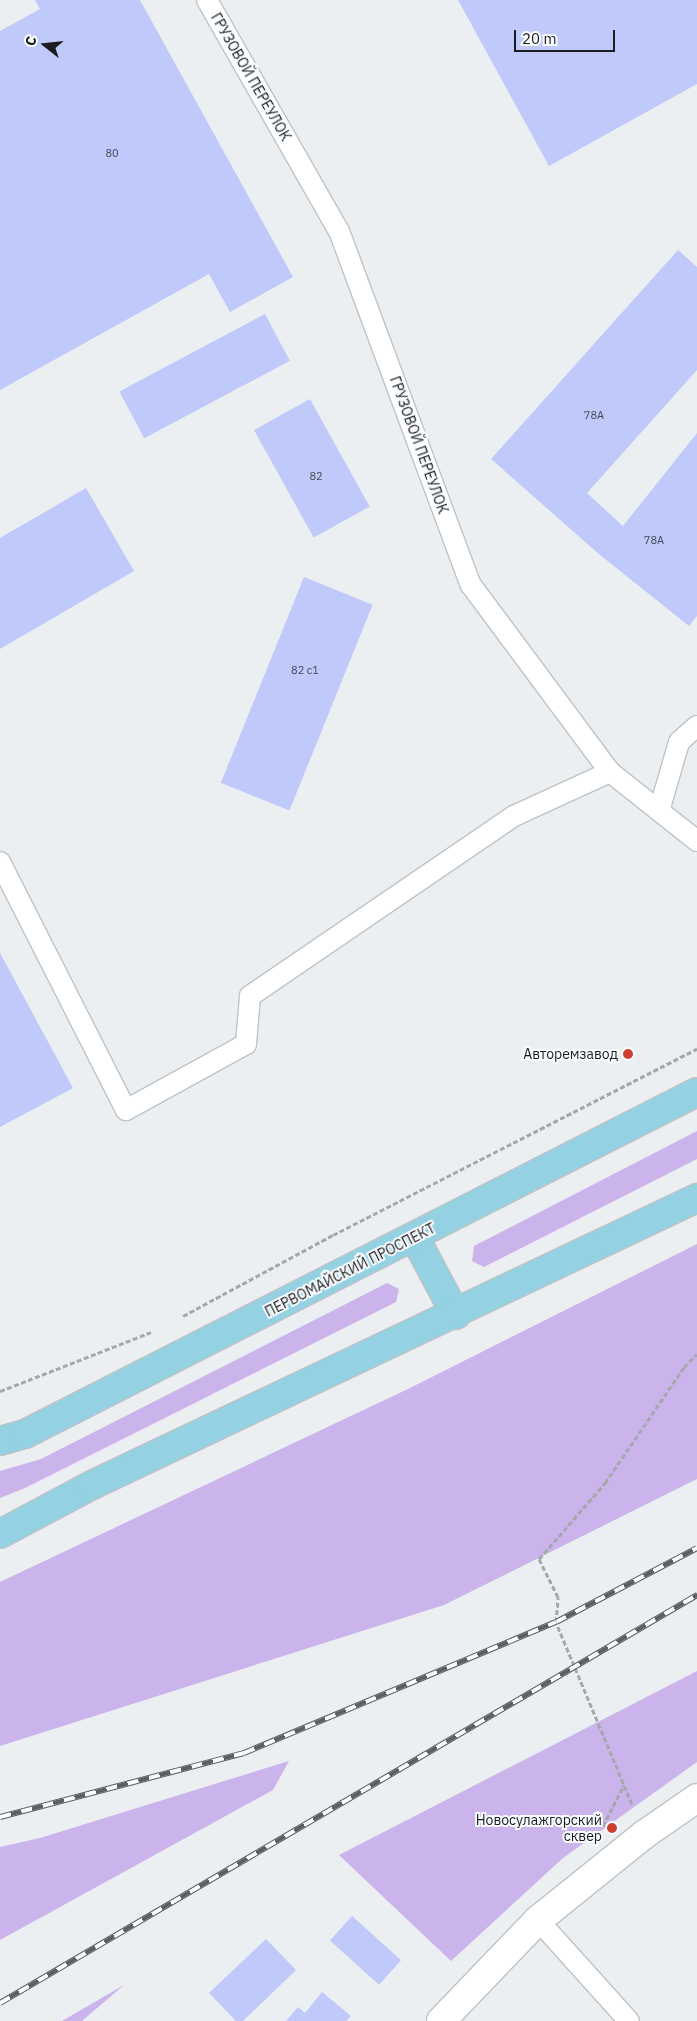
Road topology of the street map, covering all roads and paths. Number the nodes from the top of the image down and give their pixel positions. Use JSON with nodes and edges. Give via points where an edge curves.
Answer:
{"nodes":[{"id":1,"x":207,"y":0,"type":"edge"},
{"id":2,"x":697,"y":726,"type":"edge"},
{"id":3,"x":610,"y":772,"type":"junction"},
{"id":4,"x":659,"y":811,"type":"junction"},
{"id":5,"x":697,"y":841,"type":"edge"},
{"id":6,"x":0,"y":862,"type":"edge"},
{"id":7,"x":697,"y":1049,"type":"edge"},
{"id":8,"x":697,"y":1092,"type":"edge"},
{"id":9,"x":697,"y":1198,"type":"edge"},
{"id":10,"x":415,"y":1238,"type":"junction"},
{"id":11,"x":456,"y":1315,"type":"junction"},
{"id":12,"x":181,"y":1317,"type":"dead end"},
{"id":13,"x":156,"y":1330,"type":"dead end"},
{"id":14,"x":697,"y":1354,"type":"edge"},
{"id":15,"x":0,"y":1391,"type":"edge"},
{"id":16,"x":0,"y":1441,"type":"edge"},
{"id":17,"x":0,"y":1534,"type":"edge"},
{"id":18,"x":697,"y":1798,"type":"edge"},
{"id":19,"x":645,"y":1834,"type":"junction"},
{"id":20,"x":538,"y":1920,"type":"junction"},
{"id":21,"x":441,"y":2021,"type":"edge"},
{"id":22,"x":629,"y":2021,"type":"edge"}],
"edges":[{"from":1,"to":3,"type":"lane","name":"ГРУЗОВОЙ ПЕРЕУЛОК","via":[[339,231],[471,585]]},
{"from":2,"to":4,"type":"lane","via":[[678,742]]},
{"from":3,"to":4,"type":"lane","name":"ГРУЗОВОЙ ПЕРЕУЛОК"},
{"from":3,"to":6,"type":"lane","via":[[514,816],[250,996],[246,1044],[126,1110]]},
{"from":4,"to":5,"type":"lane","name":"ГРУЗОВОЙ ПЕРЕУЛОК"},
{"from":7,"to":12,"type":"path","via":[[333,1235]]},
{"from":8,"to":10,"type":"main road","name":"ПЕРВОМАЙСКИЙ ПРОСПЕКТ"},
{"from":9,"to":11,"type":"main road"},
{"from":10,"to":11,"type":"main road"},
{"from":10,"to":16,"type":"main road","name":"ПЕРВОМАЙСКИЙ ПРОСПЕКТ","via":[[25,1434]]},
{"from":11,"to":17,"type":"main road","via":[[92,1485]]},
{"from":13,"to":15,"type":"path"},
{"from":14,"to":19,"type":"path","via":[[684,1367],[605,1482],[539,1559],[558,1597],[556,1622]]},
{"from":18,"to":19,"type":"main road"},
{"from":19,"to":20,"type":"main road"},
{"from":20,"to":21,"type":"main road"},
{"from":20,"to":22,"type":"lane"}]}
